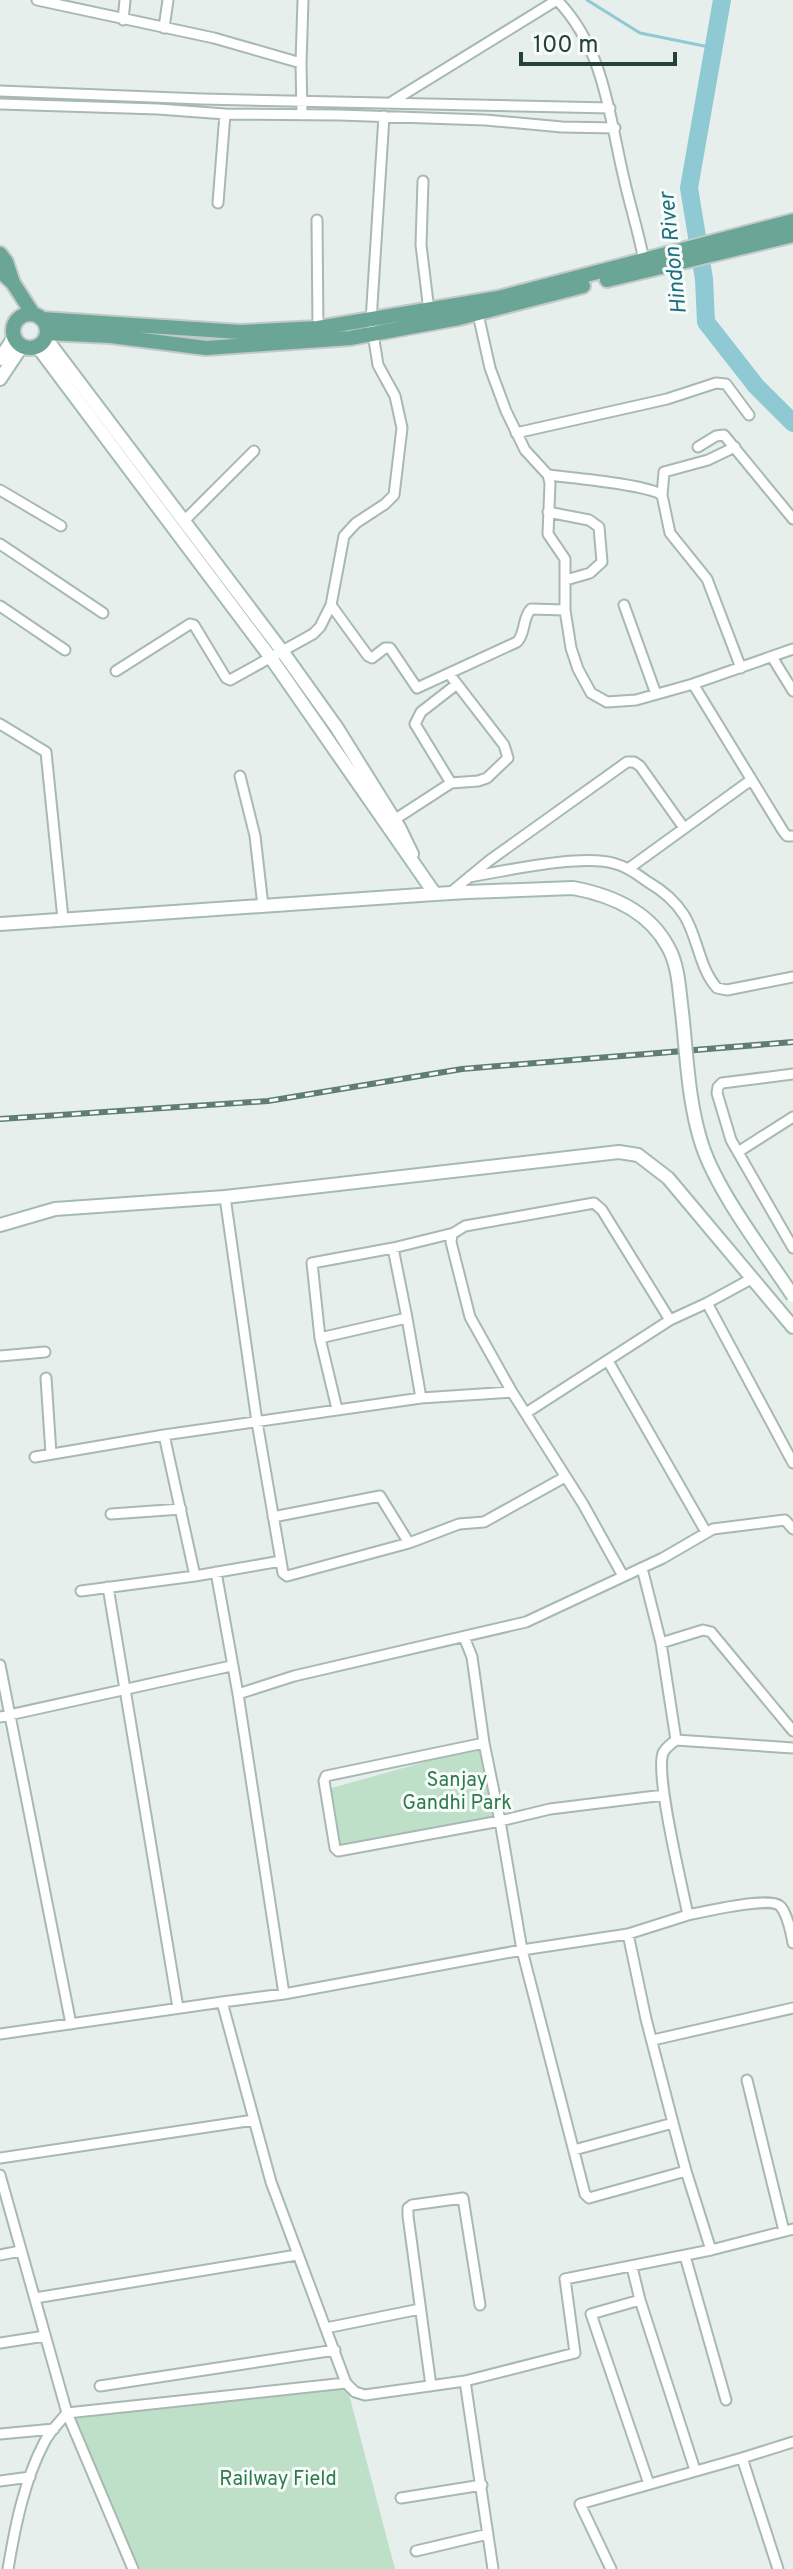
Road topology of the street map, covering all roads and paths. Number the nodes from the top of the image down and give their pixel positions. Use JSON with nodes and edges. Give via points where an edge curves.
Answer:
{"nodes":[{"id":1,"x":37,"y":0,"type":"edge"},
{"id":2,"x":125,"y":0,"type":"edge"},
{"id":3,"x":168,"y":0,"type":"edge"},
{"id":4,"x":303,"y":0,"type":"edge"},
{"id":5,"x":557,"y":0,"type":"edge"},
{"id":6,"x":123,"y":20,"type":"junction"},
{"id":7,"x":164,"y":28,"type":"junction"},
{"id":8,"x":301,"y":63,"type":"junction"},
{"id":9,"x":0,"y":91,"type":"edge"},
{"id":10,"x":155,"y":102,"type":"junction"},
{"id":11,"x":390,"y":103,"type":"junction"},
{"id":12,"x":0,"y":104,"type":"edge"},
{"id":13,"x":302,"y":107,"type":"junction"},
{"id":14,"x":225,"y":114,"type":"junction"},
{"id":15,"x":384,"y":116,"type":"junction"},
{"id":16,"x":612,"y":118,"type":"junction"},
{"id":17,"x":423,"y":181,"type":"dead end"},
{"id":18,"x":218,"y":203,"type":"dead end"},
{"id":19,"x":317,"y":220,"type":"dead end"},
{"id":20,"x":793,"y":221,"type":"edge"},
{"id":21,"x":793,"y":235,"type":"edge"},
{"id":22,"x":750,"y":240,"type":"junction"},
{"id":23,"x":0,"y":254,"type":"edge"},
{"id":24,"x":647,"y":264,"type":"junction"},
{"id":25,"x":0,"y":271,"type":"edge"},
{"id":26,"x":13,"y":283,"type":"junction"},
{"id":27,"x":516,"y":298,"type":"junction"},
{"id":28,"x":429,"y":311,"type":"junction"},
{"id":29,"x":478,"y":314,"type":"junction"},
{"id":30,"x":0,"y":317,"type":"edge"},
{"id":31,"x":318,"y":328,"type":"junction"},
{"id":32,"x":372,"y":328,"type":"junction"},
{"id":33,"x":28,"y":331,"type":"edge"},
{"id":34,"x":0,"y":359,"type":"edge"},
{"id":35,"x":0,"y":379,"type":"edge"},
{"id":36,"x":749,"y":415,"type":"dead end"},
{"id":37,"x":516,"y":433,"type":"junction"},
{"id":38,"x":698,"y":447,"type":"dead end"},
{"id":39,"x":735,"y":447,"type":"junction"},
{"id":40,"x":254,"y":451,"type":"dead end"},
{"id":41,"x":548,"y":475,"type":"junction"},
{"id":42,"x":0,"y":490,"type":"edge"},
{"id":43,"x":662,"y":495,"type":"junction"},
{"id":44,"x":548,"y":512,"type":"junction"},
{"id":45,"x":793,"y":519,"type":"edge"},
{"id":46,"x":185,"y":520,"type":"junction"},
{"id":47,"x":61,"y":526,"type":"dead end"},
{"id":48,"x":0,"y":544,"type":"edge"},
{"id":49,"x":566,"y":580,"type":"junction"},
{"id":50,"x":331,"y":605,"type":"junction"},
{"id":51,"x":624,"y":605,"type":"dead end"},
{"id":52,"x":0,"y":606,"type":"edge"},
{"id":53,"x":565,"y":610,"type":"junction"},
{"id":54,"x":103,"y":613,"type":"dead end"},
{"id":55,"x":793,"y":649,"type":"edge"},
{"id":56,"x":65,"y":650,"type":"dead end"},
{"id":57,"x":277,"y":654,"type":"junction"},
{"id":58,"x":772,"y":657,"type":"junction"},
{"id":59,"x":741,"y":668,"type":"junction"},
{"id":60,"x":116,"y":671,"type":"dead end"},
{"id":61,"x":450,"y":675,"type":"junction"},
{"id":62,"x":457,"y":684,"type":"junction"},
{"id":63,"x":693,"y":684,"type":"junction"},
{"id":64,"x":793,"y":691,"type":"edge"},
{"id":65,"x":656,"y":694,"type":"junction"},
{"id":66,"x":0,"y":724,"type":"edge"},
{"id":67,"x":240,"y":776,"type":"dead end"},
{"id":68,"x":751,"y":780,"type":"junction"},
{"id":69,"x":451,"y":783,"type":"junction"},
{"id":70,"x":394,"y":820,"type":"junction"},
{"id":71,"x":684,"y":828,"type":"junction"},
{"id":72,"x":793,"y":836,"type":"edge"},
{"id":73,"x":416,"y":865,"type":"junction"},
{"id":74,"x":628,"y":869,"type":"junction"},
{"id":75,"x":469,"y":877,"type":"junction"},
{"id":76,"x":450,"y":893,"type":"junction"},
{"id":77,"x":435,"y":894,"type":"junction"},
{"id":78,"x":263,"y":906,"type":"junction"},
{"id":79,"x":63,"y":919,"type":"junction"},
{"id":80,"x":0,"y":924,"type":"edge"},
{"id":81,"x":793,"y":977,"type":"edge"},
{"id":82,"x":793,"y":1074,"type":"edge"},
{"id":83,"x":793,"y":1117,"type":"edge"},
{"id":84,"x":738,"y":1152,"type":"junction"},
{"id":85,"x":225,"y":1197,"type":"junction"},
{"id":86,"x":0,"y":1225,"type":"edge"},
{"id":87,"x":454,"y":1233,"type":"junction"},
{"id":88,"x":393,"y":1248,"type":"junction"},
{"id":89,"x":793,"y":1248,"type":"edge"},
{"id":90,"x":753,"y":1278,"type":"junction"},
{"id":91,"x":793,"y":1296,"type":"edge"},
{"id":92,"x":707,"y":1303,"type":"junction"},
{"id":93,"x":407,"y":1318,"type":"junction"},
{"id":94,"x":670,"y":1320,"type":"junction"},
{"id":95,"x":793,"y":1327,"type":"edge"},
{"id":96,"x":320,"y":1338,"type":"junction"},
{"id":97,"x":45,"y":1352,"type":"dead end"},
{"id":98,"x":0,"y":1356,"type":"edge"},
{"id":99,"x":608,"y":1361,"type":"junction"},
{"id":100,"x":46,"y":1378,"type":"dead end"},
{"id":101,"x":512,"y":1392,"type":"junction"},
{"id":102,"x":421,"y":1398,"type":"junction"},
{"id":103,"x":337,"y":1409,"type":"junction"},
{"id":104,"x":526,"y":1413,"type":"junction"},
{"id":105,"x":257,"y":1422,"type":"junction"},
{"id":106,"x":164,"y":1435,"type":"junction"},
{"id":107,"x":51,"y":1454,"type":"junction"},
{"id":108,"x":35,"y":1457,"type":"dead end"},
{"id":109,"x":793,"y":1463,"type":"edge"},
{"id":110,"x":565,"y":1477,"type":"junction"},
{"id":111,"x":181,"y":1509,"type":"junction"},
{"id":112,"x":111,"y":1514,"type":"dead end"},
{"id":113,"x":273,"y":1517,"type":"junction"},
{"id":114,"x":789,"y":1518,"type":"edge"},
{"id":115,"x":793,"y":1529,"type":"edge"},
{"id":116,"x":706,"y":1532,"type":"junction"},
{"id":117,"x":409,"y":1543,"type":"junction"},
{"id":118,"x":281,"y":1561,"type":"junction"},
{"id":119,"x":642,"y":1568,"type":"junction"},
{"id":120,"x":216,"y":1572,"type":"junction"},
{"id":121,"x":195,"y":1576,"type":"junction"},
{"id":122,"x":623,"y":1576,"type":"junction"},
{"id":123,"x":108,"y":1587,"type":"junction"},
{"id":124,"x":81,"y":1591,"type":"dead end"},
{"id":125,"x":464,"y":1637,"type":"junction"},
{"id":126,"x":661,"y":1643,"type":"junction"},
{"id":127,"x":0,"y":1665,"type":"edge"},
{"id":128,"x":231,"y":1666,"type":"junction"},
{"id":129,"x":124,"y":1689,"type":"junction"},
{"id":130,"x":238,"y":1694,"type":"junction"},
{"id":131,"x":5,"y":1715,"type":"edge"},
{"id":132,"x":793,"y":1731,"type":"edge"},
{"id":133,"x":676,"y":1740,"type":"junction"},
{"id":134,"x":484,"y":1743,"type":"junction"},
{"id":135,"x":793,"y":1748,"type":"edge"},
{"id":136,"x":664,"y":1795,"type":"junction"},
{"id":137,"x":500,"y":1821,"type":"junction"},
{"id":138,"x":688,"y":1915,"type":"junction"},
{"id":139,"x":628,"y":1934,"type":"junction"},
{"id":140,"x":793,"y":1943,"type":"edge"},
{"id":141,"x":522,"y":1950,"type":"junction"},
{"id":142,"x":284,"y":1994,"type":"junction"},
{"id":143,"x":222,"y":2002,"type":"junction"},
{"id":144,"x":178,"y":2008,"type":"junction"},
{"id":145,"x":793,"y":2008,"type":"edge"},
{"id":146,"x":71,"y":2024,"type":"junction"},
{"id":147,"x":0,"y":2034,"type":"edge"},
{"id":148,"x":653,"y":2040,"type":"junction"},
{"id":149,"x":747,"y":2080,"type":"dead end"},
{"id":150,"x":254,"y":2120,"type":"junction"},
{"id":151,"x":673,"y":2123,"type":"junction"},
{"id":152,"x":574,"y":2150,"type":"junction"},
{"id":153,"x":0,"y":2158,"type":"edge"},
{"id":154,"x":686,"y":2171,"type":"junction"},
{"id":155,"x":1,"y":2181,"type":"edge"},
{"id":156,"x":11,"y":2217,"type":"junction"},
{"id":157,"x":0,"y":2219,"type":"edge"},
{"id":158,"x":789,"y":2230,"type":"edge"},
{"id":159,"x":711,"y":2250,"type":"junction"},
{"id":160,"x":20,"y":2251,"type":"junction"},
{"id":161,"x":0,"y":2255,"type":"edge"},
{"id":162,"x":297,"y":2255,"type":"junction"},
{"id":163,"x":685,"y":2256,"type":"junction"},
{"id":164,"x":632,"y":2267,"type":"junction"},
{"id":165,"x":35,"y":2298,"type":"junction"},
{"id":166,"x":640,"y":2300,"type":"junction"},
{"id":167,"x":480,"y":2305,"type":"dead end"},
{"id":168,"x":420,"y":2309,"type":"junction"},
{"id":169,"x":326,"y":2328,"type":"junction"},
{"id":170,"x":45,"y":2336,"type":"junction"},
{"id":171,"x":0,"y":2343,"type":"edge"},
{"id":172,"x":335,"y":2350,"type":"junction"},
{"id":173,"x":465,"y":2381,"type":"junction"},
{"id":174,"x":346,"y":2383,"type":"junction"},
{"id":175,"x":100,"y":2386,"type":"dead end"},
{"id":176,"x":431,"y":2386,"type":"junction"},
{"id":177,"x":726,"y":2400,"type":"dead end"},
{"id":178,"x":67,"y":2413,"type":"junction"},
{"id":179,"x":54,"y":2429,"type":"junction"},
{"id":180,"x":0,"y":2434,"type":"edge"},
{"id":181,"x":790,"y":2442,"type":"edge"},
{"id":182,"x":793,"y":2454,"type":"edge"},
{"id":183,"x":742,"y":2458,"type":"junction"},
{"id":184,"x":695,"y":2470,"type":"junction"},
{"id":185,"x":30,"y":2477,"type":"junction"},
{"id":186,"x":0,"y":2481,"type":"edge"},
{"id":187,"x":649,"y":2484,"type":"junction"},
{"id":188,"x":482,"y":2485,"type":"junction"},
{"id":189,"x":401,"y":2498,"type":"dead end"},
{"id":190,"x":488,"y":2534,"type":"junction"},
{"id":191,"x":416,"y":2551,"type":"dead end"},
{"id":192,"x":8,"y":2569,"type":"edge"},
{"id":193,"x":133,"y":2569,"type":"edge"},
{"id":194,"x":493,"y":2569,"type":"edge"},
{"id":195,"x":611,"y":2569,"type":"edge"},
{"id":196,"x":778,"y":2569,"type":"edge"}],
"edges":[{"from":1,"to":6,"type":"street"},
{"from":2,"to":6,"type":"street"},
{"from":3,"to":7,"type":"street"},
{"from":4,"to":8,"type":"street"},
{"from":5,"to":11,"type":"street"},
{"from":5,"to":16,"type":"street","via":[[591,48]]},
{"from":6,"to":7,"type":"street"},
{"from":7,"to":8,"type":"street"},
{"from":8,"to":13,"type":"street"},
{"from":9,"to":10,"type":"street"},
{"from":10,"to":12,"type":"street"},
{"from":10,"to":13,"type":"street","via":[[202,99]]},
{"from":10,"to":14,"type":"street"},
{"from":11,"to":13,"type":"street"},
{"from":11,"to":16,"type":"street"},
{"from":13,"to":14,"type":"street"},
{"from":13,"to":15,"type":"street"},
{"from":14,"to":18,"type":"street"},
{"from":15,"to":16,"type":"street"},
{"from":15,"to":32,"type":"street"},
{"from":16,"to":24,"type":"street"},
{"from":17,"to":28,"type":"street","via":[[421,245]]},
{"from":19,"to":31,"type":"street"},
{"from":20,"to":22,"type":"main road"},
{"from":21,"to":22,"type":"main road"},
{"from":22,"to":24,"type":"main road"},
{"from":23,"to":26,"type":"main road"},
{"from":24,"to":27,"type":"main road"},
{"from":25,"to":26,"type":"main road"},
{"from":26,"to":33,"type":"main road"},
{"from":27,"to":28,"type":"main road"},
{"from":27,"to":29,"type":"main road"},
{"from":28,"to":32,"type":"main road"},
{"from":29,"to":32,"type":"main road"},
{"from":29,"to":37,"type":"street","via":[[490,368]]},
{"from":30,"to":33,"type":"main road"},
{"from":31,"to":32,"type":"main road"},
{"from":31,"to":33,"type":"main road"},
{"from":32,"to":33,"type":"main road","via":[[206,348]]},
{"from":32,"to":50,"type":"street","via":[[378,365],[395,396],[402,428],[396,489],[391,499],[344,536]]},
{"from":33,"to":34,"type":"main road"},
{"from":33,"to":35,"type":"main road"},
{"from":33,"to":46,"type":"main road"},
{"from":33,"to":57,"type":"main road"},
{"from":36,"to":37,"type":"street","via":[[726,384],[716,383]]},
{"from":37,"to":41,"type":"street"},
{"from":38,"to":39,"type":"street","via":[[724,435]]},
{"from":39,"to":43,"type":"street","via":[[701,463],[667,470]]},
{"from":39,"to":45,"type":"street"},
{"from":40,"to":46,"type":"street"},
{"from":41,"to":43,"type":"street"},
{"from":41,"to":44,"type":"street"},
{"from":42,"to":47,"type":"street"},
{"from":43,"to":59,"type":"street","via":[[670,533],[712,589]]},
{"from":44,"to":49,"type":"street","via":[[548,534],[565,559]]},
{"from":44,"to":49,"type":"street","via":[[599,527],[602,562],[590,573]]},
{"from":46,"to":57,"type":"main road"},
{"from":48,"to":54,"type":"street"},
{"from":49,"to":53,"type":"street"},
{"from":50,"to":57,"type":"street","via":[[320,627]]},
{"from":50,"to":61,"type":"street","via":[[368,656],[390,648],[417,688]]},
{"from":51,"to":65,"type":"street"},
{"from":52,"to":56,"type":"street"},
{"from":53,"to":61,"type":"street","via":[[531,609],[517,642]]},
{"from":53,"to":65,"type":"street","via":[[571,648],[591,693],[607,702]]},
{"from":55,"to":58,"type":"street"},
{"from":57,"to":60,"type":"street","via":[[228,679],[190,624]]},
{"from":57,"to":70,"type":"main road","via":[[337,728]]},
{"from":57,"to":73,"type":"main road","via":[[392,836]]},
{"from":58,"to":59,"type":"street"},
{"from":58,"to":64,"type":"street"},
{"from":59,"to":63,"type":"street"},
{"from":61,"to":62,"type":"street"},
{"from":62,"to":69,"type":"street","via":[[421,712],[415,724]]},
{"from":62,"to":69,"type":"street","via":[[504,745],[508,758],[487,778]]},
{"from":63,"to":65,"type":"street"},
{"from":63,"to":68,"type":"street"},
{"from":66,"to":79,"type":"street","via":[[46,752]]},
{"from":67,"to":78,"type":"street","via":[[255,836]]},
{"from":68,"to":71,"type":"street"},
{"from":68,"to":72,"type":"street","via":[[783,831]]},
{"from":69,"to":70,"type":"street"},
{"from":70,"to":73,"type":"main road"},
{"from":71,"to":74,"type":"street"},
{"from":71,"to":75,"type":"street","via":[[640,766],[627,762]]},
{"from":73,"to":77,"type":"main road"},
{"from":74,"to":75,"type":"street","via":[[581,860]]},
{"from":74,"to":81,"type":"street","via":[[658,888],[685,916],[717,988]]},
{"from":75,"to":76,"type":"street"},
{"from":76,"to":77,"type":"main road"},
{"from":76,"to":91,"type":"main road","bridge":true,"via":[[588,891],[633,909],[656,931],[668,946],[678,978],[692,1109],[707,1158]]},
{"from":77,"to":78,"type":"main road"},
{"from":78,"to":79,"type":"main road"},
{"from":79,"to":80,"type":"main road"},
{"from":82,"to":84,"type":"street","via":[[718,1087]]},
{"from":83,"to":84,"type":"street"},
{"from":84,"to":89,"type":"street"},
{"from":85,"to":86,"type":"main road","via":[[55,1209]]},
{"from":85,"to":90,"type":"main road","via":[[629,1153],[668,1178]]},
{"from":85,"to":105,"type":"street"},
{"from":87,"to":88,"type":"street"},
{"from":87,"to":94,"type":"street","via":[[465,1226],[594,1203]]},
{"from":87,"to":101,"type":"street","via":[[451,1242],[470,1317]]},
{"from":88,"to":93,"type":"street"},
{"from":88,"to":96,"type":"street","via":[[312,1263]]},
{"from":90,"to":92,"type":"street"},
{"from":90,"to":95,"type":"main road"},
{"from":92,"to":94,"type":"street"},
{"from":92,"to":109,"type":"street"},
{"from":93,"to":96,"type":"street"},
{"from":93,"to":102,"type":"street"},
{"from":94,"to":99,"type":"street"},
{"from":96,"to":103,"type":"street"},
{"from":97,"to":98,"type":"street"},
{"from":99,"to":104,"type":"street"},
{"from":99,"to":116,"type":"street"},
{"from":100,"to":107,"type":"street"},
{"from":101,"to":102,"type":"street"},
{"from":101,"to":104,"type":"street"},
{"from":102,"to":103,"type":"street"},
{"from":103,"to":105,"type":"street"},
{"from":104,"to":110,"type":"street"},
{"from":105,"to":106,"type":"street"},
{"from":105,"to":113,"type":"street"},
{"from":106,"to":107,"type":"street"},
{"from":106,"to":111,"type":"street"},
{"from":107,"to":108,"type":"street"},
{"from":110,"to":117,"type":"street","via":[[484,1522],[459,1524]]},
{"from":110,"to":122,"type":"street"},
{"from":111,"to":112,"type":"street"},
{"from":111,"to":121,"type":"street"},
{"from":113,"to":117,"type":"street","via":[[380,1496]]},
{"from":113,"to":118,"type":"street"},
{"from":114,"to":115,"type":"street"},
{"from":114,"to":116,"type":"street"},
{"from":116,"to":119,"type":"street"},
{"from":117,"to":118,"type":"street","via":[[287,1576]]},
{"from":118,"to":120,"type":"street"},
{"from":119,"to":122,"type":"street"},
{"from":119,"to":126,"type":"street"},
{"from":120,"to":121,"type":"street"},
{"from":120,"to":128,"type":"street"},
{"from":121,"to":123,"type":"street"},
{"from":122,"to":125,"type":"street","via":[[526,1622]]},
{"from":123,"to":124,"type":"street"},
{"from":123,"to":129,"type":"street"},
{"from":125,"to":130,"type":"street"},
{"from":125,"to":134,"type":"street","via":[[472,1657]]},
{"from":126,"to":132,"type":"street","via":[[711,1632]]},
{"from":126,"to":133,"type":"street"},
{"from":127,"to":131,"type":"street"},
{"from":128,"to":129,"type":"street"},
{"from":128,"to":130,"type":"street"},
{"from":129,"to":131,"type":"street"},
{"from":129,"to":144,"type":"street"},
{"from":130,"to":142,"type":"street"},
{"from":131,"to":146,"type":"street"},
{"from":133,"to":135,"type":"street"},
{"from":133,"to":136,"type":"street","via":[[663,1755]]},
{"from":134,"to":137,"type":"street"},
{"from":134,"to":137,"type":"street","via":[[326,1776],[334,1845],[338,1851]]},
{"from":136,"to":137,"type":"street","via":[[550,1809]]},
{"from":136,"to":138,"type":"street"},
{"from":137,"to":141,"type":"street"},
{"from":138,"to":139,"type":"street"},
{"from":138,"to":140,"type":"street","via":[[778,1903]]},
{"from":139,"to":141,"type":"street"},
{"from":139,"to":148,"type":"street"},
{"from":141,"to":142,"type":"street"},
{"from":141,"to":152,"type":"street"},
{"from":142,"to":143,"type":"street"},
{"from":143,"to":144,"type":"street"},
{"from":143,"to":150,"type":"street"},
{"from":144,"to":146,"type":"street"},
{"from":145,"to":148,"type":"street"},
{"from":146,"to":147,"type":"street"},
{"from":148,"to":151,"type":"street"},
{"from":149,"to":158,"type":"street"},
{"from":150,"to":153,"type":"street"},
{"from":150,"to":162,"type":"street"},
{"from":151,"to":152,"type":"street"},
{"from":151,"to":154,"type":"street"},
{"from":152,"to":154,"type":"street","via":[[589,2198]]},
{"from":154,"to":159,"type":"street"},
{"from":155,"to":156,"type":"street"},
{"from":156,"to":157,"type":"street"},
{"from":156,"to":160,"type":"street"},
{"from":158,"to":159,"type":"street"},
{"from":159,"to":163,"type":"street"},
{"from":160,"to":161,"type":"street"},
{"from":160,"to":165,"type":"street"},
{"from":162,"to":165,"type":"street"},
{"from":162,"to":169,"type":"street"},
{"from":163,"to":164,"type":"street"},
{"from":163,"to":177,"type":"street"},
{"from":164,"to":166,"type":"street"},
{"from":164,"to":173,"type":"street","via":[[565,2279],[575,2353]]},
{"from":165,"to":170,"type":"street"},
{"from":166,"to":184,"type":"street"},
{"from":166,"to":187,"type":"street","via":[[591,2314]]},
{"from":167,"to":168,"type":"street","via":[[465,2202],[459,2197],[408,2208]]},
{"from":168,"to":169,"type":"street"},
{"from":168,"to":176,"type":"street"},
{"from":169,"to":172,"type":"street"},
{"from":170,"to":171,"type":"street"},
{"from":170,"to":178,"type":"street"},
{"from":172,"to":174,"type":"street"},
{"from":172,"to":175,"type":"street"},
{"from":173,"to":176,"type":"street"},
{"from":173,"to":188,"type":"street"},
{"from":174,"to":176,"type":"street","via":[[365,2395]]},
{"from":174,"to":178,"type":"street"},
{"from":178,"to":179,"type":"street"},
{"from":178,"to":193,"type":"street"},
{"from":179,"to":180,"type":"street"},
{"from":179,"to":185,"type":"street"},
{"from":181,"to":182,"type":"street"},
{"from":181,"to":183,"type":"street"},
{"from":183,"to":184,"type":"street"},
{"from":183,"to":196,"type":"street"},
{"from":184,"to":187,"type":"street"},
{"from":185,"to":186,"type":"street"},
{"from":185,"to":192,"type":"street"},
{"from":187,"to":195,"type":"street","via":[[580,2504]]},
{"from":188,"to":189,"type":"street"},
{"from":188,"to":190,"type":"street"},
{"from":190,"to":191,"type":"street"},
{"from":190,"to":194,"type":"street"}]}
